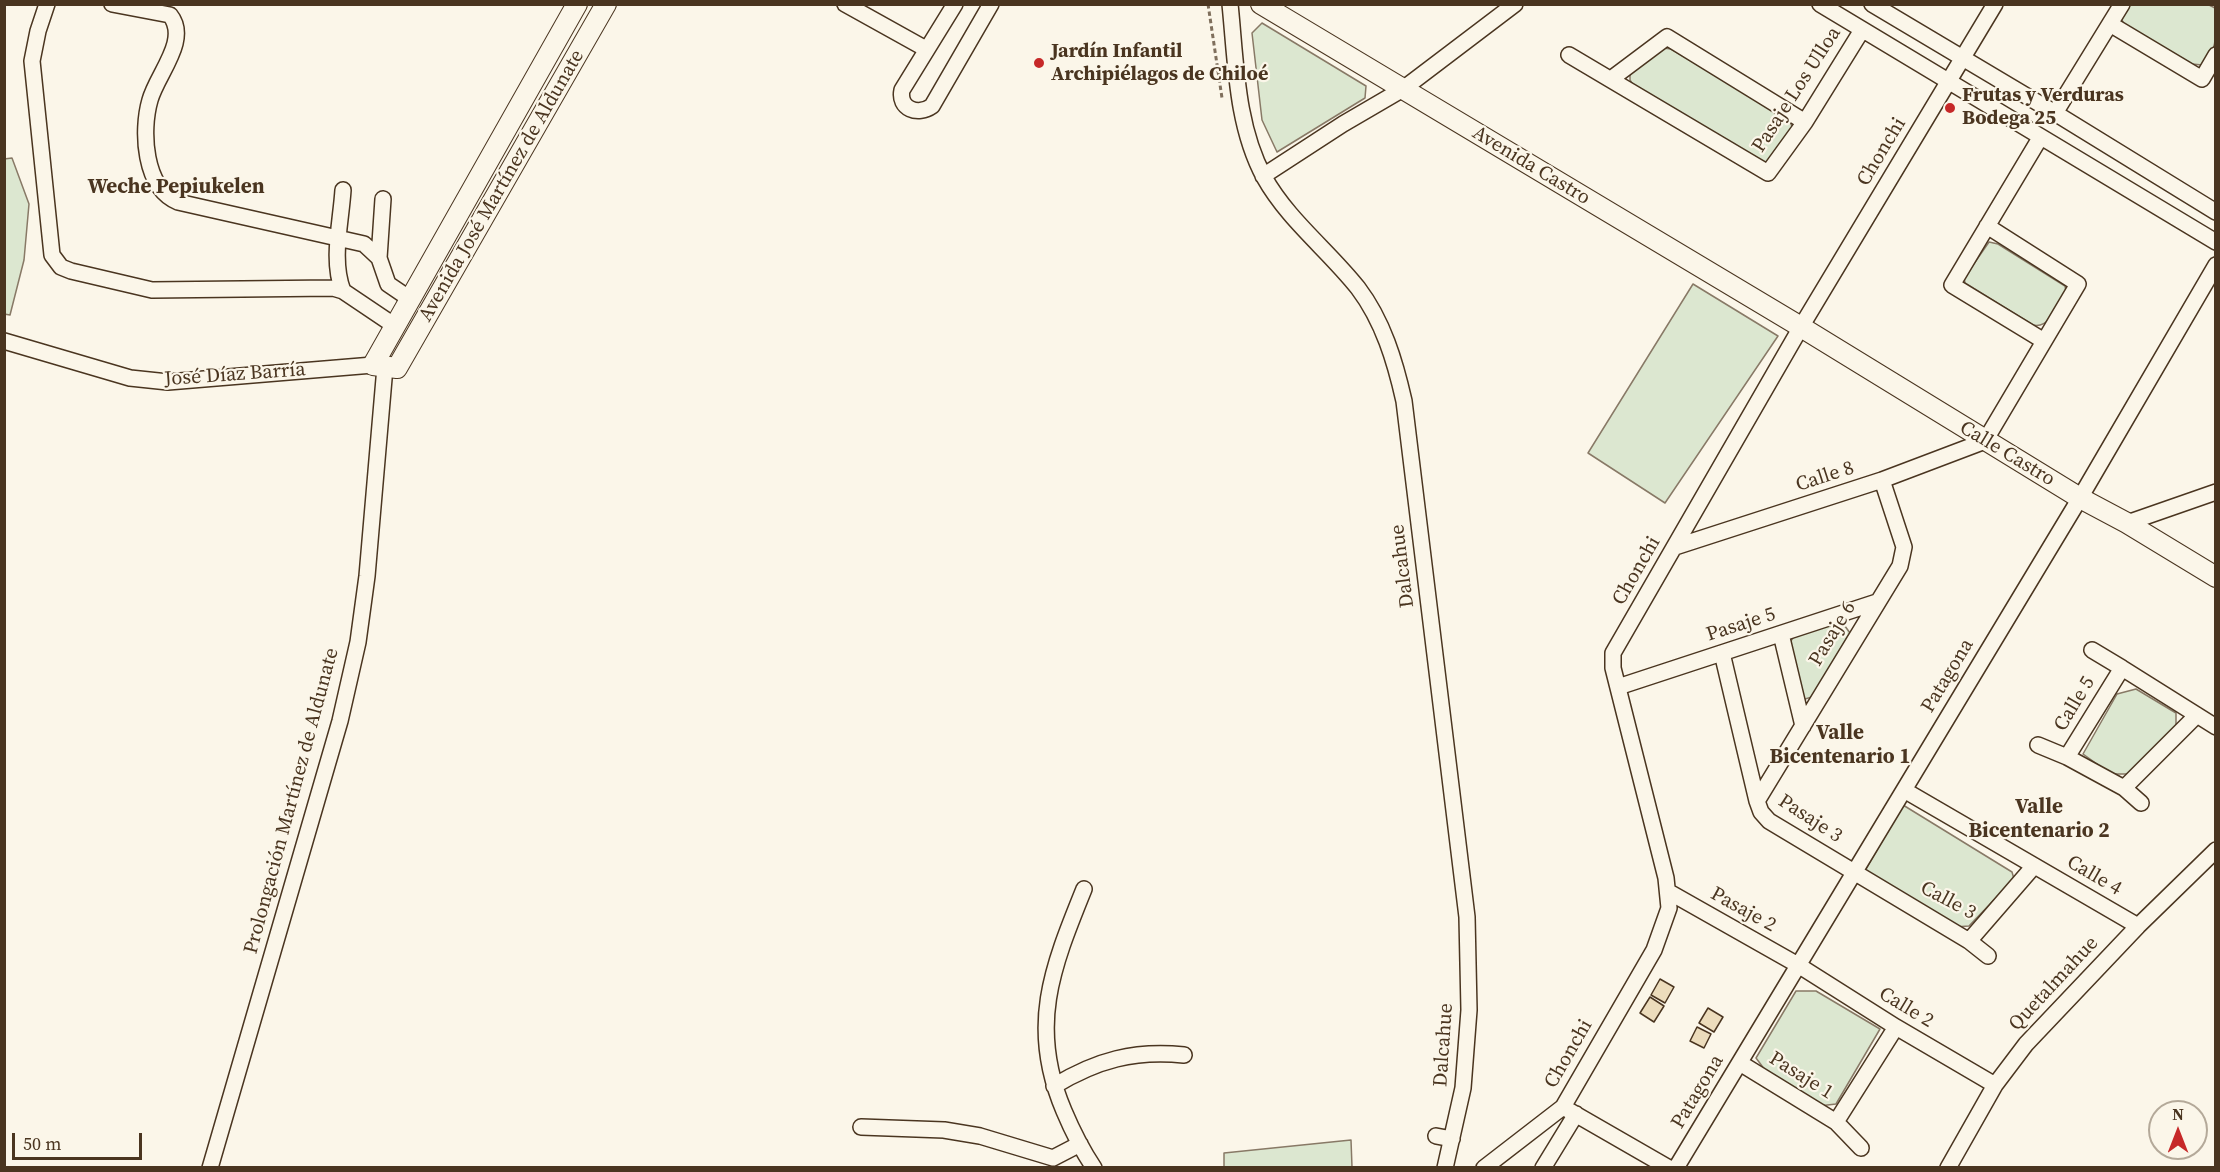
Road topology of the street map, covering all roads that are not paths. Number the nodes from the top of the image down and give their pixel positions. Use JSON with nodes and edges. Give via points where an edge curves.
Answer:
{"nodes":[{"id":1,"x":47,"y":4,"type":"edge"},
{"id":2,"x":112,"y":4,"type":"edge"},
{"id":3,"x":577,"y":4,"type":"edge"},
{"id":4,"x":606,"y":4,"type":"edge"},
{"id":5,"x":845,"y":4,"type":"edge"},
{"id":6,"x":955,"y":4,"type":"edge"},
{"id":7,"x":991,"y":4,"type":"edge"},
{"id":8,"x":1230,"y":4,"type":"edge"},
{"id":9,"x":1261,"y":4,"type":"edge"},
{"id":10,"x":1515,"y":4,"type":"edge"},
{"id":11,"x":1820,"y":4,"type":"edge"},
{"id":12,"x":1995,"y":4,"type":"edge"},
{"id":13,"x":2122,"y":4,"type":"edge"},
{"id":14,"x":1873,"y":5,"type":"edge"},
{"id":15,"x":131,"y":6,"type":"edge"},
{"id":16,"x":2110,"y":24,"type":"junction"},
{"id":17,"x":1862,"y":30,"type":"junction"},
{"id":18,"x":927,"y":49,"type":"junction"},
{"id":19,"x":1569,"y":55,"type":"dead end"},
{"id":20,"x":2216,"y":55,"type":"edge"},
{"id":21,"x":1962,"y":59,"type":"junction"},
{"id":22,"x":1611,"y":79,"type":"junction"},
{"id":23,"x":1949,"y":82,"type":"junction"},
{"id":24,"x":1402,"y":89,"type":"junction"},
{"id":25,"x":2055,"y":113,"type":"junction"},
{"id":26,"x":1805,"y":122,"type":"junction"},
{"id":27,"x":2040,"y":138,"type":"junction"},
{"id":28,"x":1263,"y":176,"type":"junction"},
{"id":29,"x":343,"y":190,"type":"dead end"},
{"id":30,"x":383,"y":199,"type":"dead end"},
{"id":31,"x":2216,"y":212,"type":"edge"},
{"id":32,"x":1987,"y":226,"type":"junction"},
{"id":33,"x":339,"y":239,"type":"junction"},
{"id":34,"x":2216,"y":243,"type":"edge"},
{"id":35,"x":380,"y":258,"type":"junction"},
{"id":36,"x":2216,"y":265,"type":"edge"},
{"id":37,"x":338,"y":290,"type":"junction"},
{"id":38,"x":410,"y":299,"type":"junction"},
{"id":39,"x":395,"y":326,"type":"junction"},
{"id":40,"x":1801,"y":327,"type":"junction"},
{"id":41,"x":4,"y":341,"type":"edge"},
{"id":42,"x":2044,"y":341,"type":"junction"},
{"id":43,"x":385,"y":367,"type":"junction"},
{"id":44,"x":1985,"y":441,"type":"junction"},
{"id":45,"x":1882,"y":480,"type":"junction"},
{"id":46,"x":2215,"y":492,"type":"edge"},
{"id":47,"x":2080,"y":498,"type":"junction"},
{"id":48,"x":2127,"y":524,"type":"junction"},
{"id":49,"x":1675,"y":547,"type":"junction"},
{"id":50,"x":2216,"y":576,"type":"edge"},
{"id":51,"x":1876,"y":602,"type":"junction"},
{"id":52,"x":1781,"y":634,"type":"junction"},
{"id":53,"x":2092,"y":650,"type":"dead end"},
{"id":54,"x":1722,"y":653,"type":"junction"},
{"id":55,"x":2122,"y":668,"type":"junction"},
{"id":56,"x":1618,"y":687,"type":"junction"},
{"id":57,"x":2197,"y":715,"type":"junction"},
{"id":58,"x":1803,"y":726,"type":"junction"},
{"id":59,"x":2216,"y":727,"type":"edge"},
{"id":60,"x":2038,"y":745,"type":"dead end"},
{"id":61,"x":2067,"y":758,"type":"junction"},
{"id":62,"x":2124,"y":788,"type":"junction"},
{"id":63,"x":1904,"y":790,"type":"junction"},
{"id":64,"x":1757,"y":801,"type":"junction"},
{"id":65,"x":2141,"y":803,"type":"dead end"},
{"id":66,"x":2216,"y":850,"type":"edge"},
{"id":67,"x":2034,"y":866,"type":"junction"},
{"id":68,"x":1854,"y":872,"type":"junction"},
{"id":69,"x":1084,"y":889,"type":"dead end"},
{"id":70,"x":1669,"y":892,"type":"junction"},
{"id":71,"x":2138,"y":926,"type":"junction"},
{"id":72,"x":1969,"y":941,"type":"junction"},
{"id":73,"x":1988,"y":956,"type":"dead end"},
{"id":74,"x":1798,"y":965,"type":"junction"},
{"id":75,"x":1896,"y":1027,"type":"junction"},
{"id":76,"x":1184,"y":1055,"type":"dead end"},
{"id":77,"x":1740,"y":1063,"type":"junction"},
{"id":78,"x":1995,"y":1085,"type":"junction"},
{"id":79,"x":1054,"y":1086,"type":"junction"},
{"id":80,"x":1570,"y":1110,"type":"junction"},
{"id":81,"x":1836,"y":1122,"type":"junction"},
{"id":82,"x":861,"y":1127,"type":"dead end"},
{"id":83,"x":1436,"y":1136,"type":"dead end"},
{"id":84,"x":1452,"y":1139,"type":"junction"},
{"id":85,"x":1080,"y":1144,"type":"junction"},
{"id":86,"x":1861,"y":1149,"type":"dead end"},
{"id":87,"x":1053,"y":1163,"type":"edge"},
{"id":88,"x":210,"y":1167,"type":"edge"},
{"id":89,"x":1094,"y":1167,"type":"edge"},
{"id":90,"x":1445,"y":1167,"type":"edge"},
{"id":91,"x":1484,"y":1167,"type":"edge"},
{"id":92,"x":1544,"y":1167,"type":"edge"},
{"id":93,"x":1669,"y":1167,"type":"edge"},
{"id":94,"x":1676,"y":1167,"type":"edge"},
{"id":95,"x":1948,"y":1167,"type":"edge"}],
"edges":[{"from":1,"to":37,"type":"street","via":[[32,61],[52,255],[61,267],[152,290]]},
{"from":2,"to":15,"type":"street"},
{"from":3,"to":38,"type":"street","name":"Avenida José Martínez de Aldunate"},
{"from":4,"to":43,"type":"street","name":"Avenida José Martínez de Aldunate"},
{"from":5,"to":18,"type":"street"},
{"from":6,"to":18,"type":"street"},
{"from":7,"to":18,"type":"street","via":[[932,106],[916,112],[901,98]]},
{"from":8,"to":28,"type":"street","name":"Dalcahue","via":[[1243,122]]},
{"from":9,"to":24,"type":"street","name":"Avenida Castro"},
{"from":10,"to":24,"type":"street"},
{"from":11,"to":17,"type":"street"},
{"from":12,"to":21,"type":"street","name":"Chonchi"},
{"from":13,"to":16,"type":"street"},
{"from":14,"to":21,"type":"street"},
{"from":15,"to":33,"type":"street","via":[[170,15],[176,22],[176,40],[154,88],[146,126],[153,174],[167,198]]},
{"from":16,"to":20,"type":"street","via":[[2202,79]]},
{"from":16,"to":25,"type":"street"},
{"from":17,"to":23,"type":"street"},
{"from":17,"to":26,"type":"street","name":"Pasaje Los Ulloa"},
{"from":19,"to":22,"type":"street"},
{"from":21,"to":23,"type":"street","name":"Chonchi"},
{"from":21,"to":25,"type":"street"},
{"from":22,"to":26,"type":"street","via":[[1667,37]]},
{"from":22,"to":26,"type":"street","name":"Pasaje Los Ulloa","via":[[1768,173]]},
{"from":23,"to":27,"type":"street"},
{"from":23,"to":40,"type":"street","name":"Chonchi"},
{"from":24,"to":28,"type":"street"},
{"from":24,"to":40,"type":"street","name":"Avenida Castro"},
{"from":25,"to":31,"type":"street"},
{"from":27,"to":32,"type":"street"},
{"from":27,"to":34,"type":"street"},
{"from":28,"to":84,"type":"street","name":"Dalcahue","via":[[1288,213],[1359,289],[1381,327],[1404,401],[1467,917],[1468,1022],[1463,1088]]},
{"from":29,"to":33,"type":"street"},
{"from":30,"to":35,"type":"street"},
{"from":32,"to":42,"type":"street","via":[[2078,284]]},
{"from":32,"to":42,"type":"street","via":[[1952,285]]},
{"from":33,"to":35,"type":"street","via":[[364,244]]},
{"from":33,"to":37,"type":"street"},
{"from":35,"to":38,"type":"street","via":[[388,284]]},
{"from":36,"to":47,"type":"street","name":"Patagona"},
{"from":37,"to":39,"type":"street"},
{"from":38,"to":39,"type":"street","name":"Avenida José Martínez de Aldunate"},
{"from":39,"to":43,"type":"street","name":"Avenida José Martínez de Aldunate"},
{"from":40,"to":44,"type":"street","name":"Calle Castro"},
{"from":40,"to":49,"type":"street","name":"Chonchi"},
{"from":41,"to":43,"type":"street","name":"José Díaz Barría","via":[[130,378],[168,382]]},
{"from":42,"to":44,"type":"street"},
{"from":43,"to":88,"type":"street","name":"Prolongación Martínez de Aldunate","via":[[358,642],[340,721]]},
{"from":44,"to":45,"type":"street","name":"Calle 8"},
{"from":44,"to":47,"type":"street","name":"Calle Castro"},
{"from":45,"to":49,"type":"street","name":"Calle 8"},
{"from":45,"to":51,"type":"street","name":"Pasaje 6","via":[[1904,547],[1900,566]]},
{"from":46,"to":48,"type":"street"},
{"from":47,"to":48,"type":"street","name":"Calle Castro"},
{"from":47,"to":63,"type":"street","name":"Patagona"},
{"from":48,"to":50,"type":"street","name":"Calle Castro"},
{"from":49,"to":56,"type":"street","name":"Chonchi","via":[[1613,653]]},
{"from":51,"to":52,"type":"street","name":"Pasaje 5"},
{"from":51,"to":58,"type":"street","name":"Pasaje 6"},
{"from":52,"to":54,"type":"street","name":"Pasaje 5"},
{"from":52,"to":58,"type":"street"},
{"from":53,"to":55,"type":"street"},
{"from":54,"to":56,"type":"street","name":"Pasaje 5"},
{"from":54,"to":64,"type":"street","name":"Pasaje 3"},
{"from":55,"to":57,"type":"street","name":"Calle 5"},
{"from":55,"to":61,"type":"street","name":"Calle 5"},
{"from":56,"to":70,"type":"street","name":"Chonchi"},
{"from":57,"to":59,"type":"street","name":"Calle 5"},
{"from":57,"to":62,"type":"street"},
{"from":58,"to":64,"type":"street","name":"Pasaje 6"},
{"from":60,"to":61,"type":"street"},
{"from":61,"to":62,"type":"street","name":"Calle 5"},
{"from":62,"to":65,"type":"street","name":"Calle 5"},
{"from":63,"to":67,"type":"street","name":"Calle 4"},
{"from":63,"to":68,"type":"street","name":"Patagona"},
{"from":64,"to":68,"type":"street","name":"Pasaje 3","via":[[1769,821]]},
{"from":66,"to":71,"type":"street","name":"Quetalmahue"},
{"from":67,"to":71,"type":"street","name":"Calle 4"},
{"from":67,"to":72,"type":"street","name":"Calle 3"},
{"from":68,"to":72,"type":"street","name":"Calle 3"},
{"from":68,"to":74,"type":"street","name":"Patagona"},
{"from":69,"to":79,"type":"street","via":[[1056,963],[1047,1004],[1046,1047]]},
{"from":70,"to":74,"type":"street","name":"Pasaje 2"},
{"from":70,"to":80,"type":"street","name":"Chonchi","via":[[1667,914],[1654,950]]},
{"from":71,"to":78,"type":"street","name":"Quetalmahue","via":[[2043,1024]]},
{"from":72,"to":73,"type":"street"},
{"from":74,"to":75,"type":"street","name":"Calle 2"},
{"from":74,"to":77,"type":"street","name":"Patagona"},
{"from":75,"to":78,"type":"street","name":"Calle 2"},
{"from":75,"to":81,"type":"street","name":"Pasaje 1"},
{"from":76,"to":79,"type":"street","via":[[1143,1054],[1108,1061]]},
{"from":77,"to":81,"type":"street","name":"Pasaje 1"},
{"from":77,"to":94,"type":"street","name":"Patagona"},
{"from":78,"to":95,"type":"street","name":"Quetalmahue"},
{"from":79,"to":85,"type":"street"},
{"from":80,"to":91,"type":"street","name":"Chonchi"},
{"from":80,"to":92,"type":"street"},
{"from":80,"to":93,"type":"street"},
{"from":81,"to":86,"type":"street"},
{"from":82,"to":87,"type":"street","via":[[944,1130],[980,1136]]},
{"from":83,"to":84,"type":"street"},
{"from":84,"to":90,"type":"street","name":"Dalcahue"},
{"from":85,"to":87,"type":"street"},
{"from":85,"to":89,"type":"street"}]}
